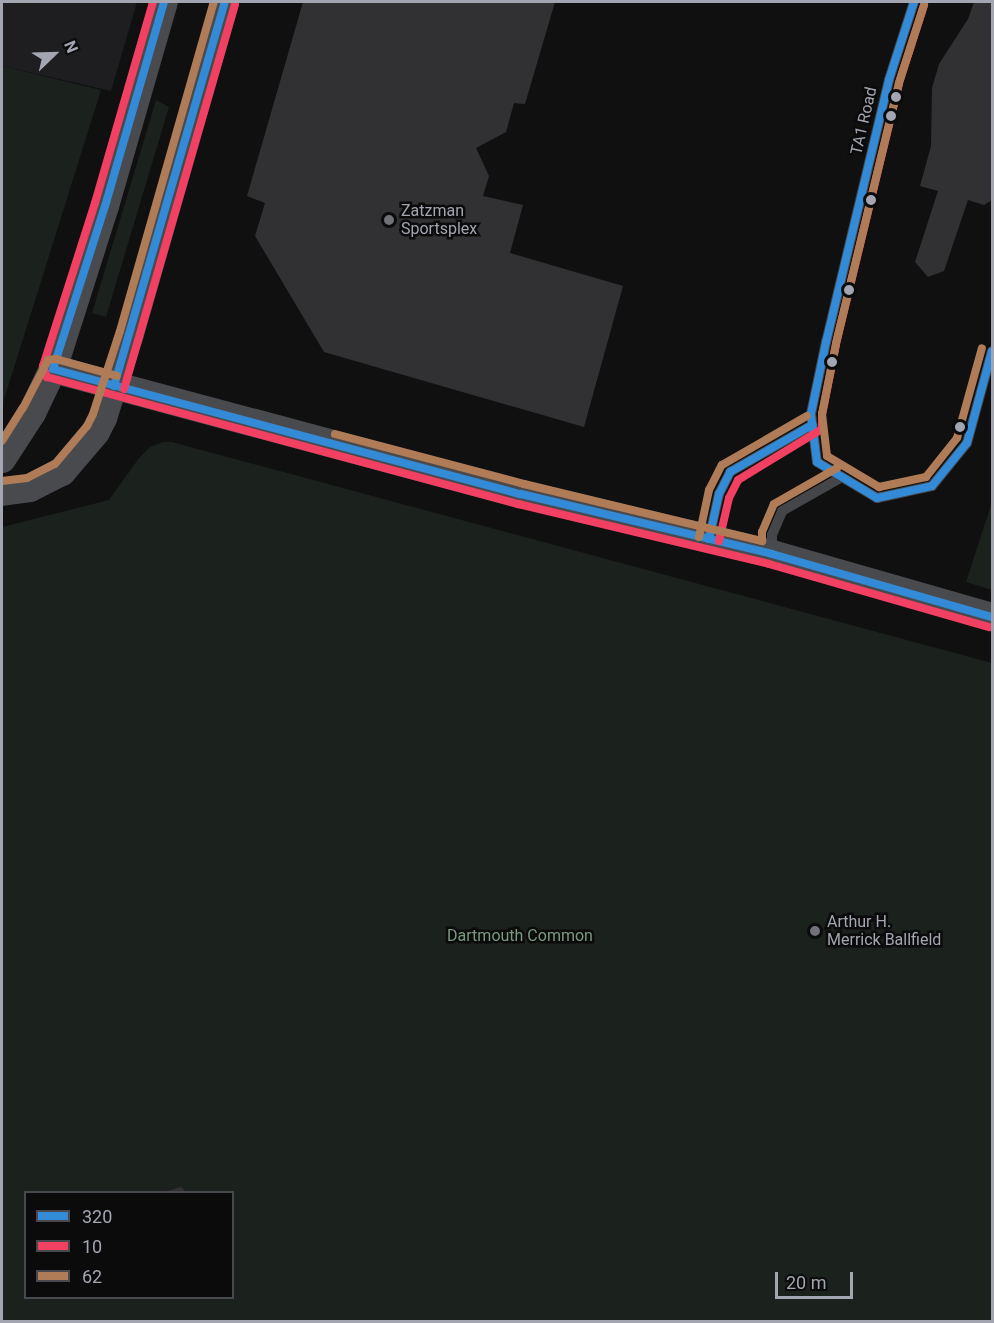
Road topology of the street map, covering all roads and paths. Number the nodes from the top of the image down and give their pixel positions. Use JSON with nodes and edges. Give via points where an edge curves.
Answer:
{"nodes":[{"id":1,"x":164,"y":2,"type":"edge"},
{"id":2,"x":225,"y":2,"type":"edge"},
{"id":3,"x":914,"y":2,"type":"edge"},
{"id":4,"x":993,"y":351,"type":"edge"},
{"id":5,"x":53,"y":369,"type":"junction"},
{"id":6,"x":114,"y":386,"type":"junction"},
{"id":7,"x":812,"y":425,"type":"junction"},
{"id":8,"x":2,"y":459,"type":"edge"},
{"id":9,"x":842,"y":477,"type":"junction"},
{"id":10,"x":2,"y":492,"type":"edge"},
{"id":11,"x":709,"y":539,"type":"junction"},
{"id":12,"x":772,"y":554,"type":"junction"},
{"id":13,"x":993,"y":617,"type":"edge"}],
"edges":[{"from":1,"to":5,"type":"main road"},
{"from":2,"to":6,"type":"main road"},
{"from":3,"to":7,"type":"lane","name":"TA1 Road","via":[[889,80],[826,342]]},
{"from":4,"to":9,"type":"lane","name":"TA1 Road","via":[[967,443],[932,486],[877,498]]},
{"from":5,"to":6,"type":"main road"},
{"from":5,"to":8,"type":"main road","via":[[33,413]]},
{"from":6,"to":10,"type":"main road","via":[[96,432],[62,472],[30,488]]},
{"from":6,"to":11,"type":"main road","via":[[521,494]]},
{"from":7,"to":9,"type":"lane","name":"TA1 Road","via":[[817,462]]},
{"from":7,"to":11,"type":"lane","via":[[730,472],[718,494]]},
{"from":9,"to":12,"type":"lane","via":[[782,511],[772,535]]},
{"from":11,"to":12,"type":"main road"},
{"from":12,"to":13,"type":"main road"}]}
